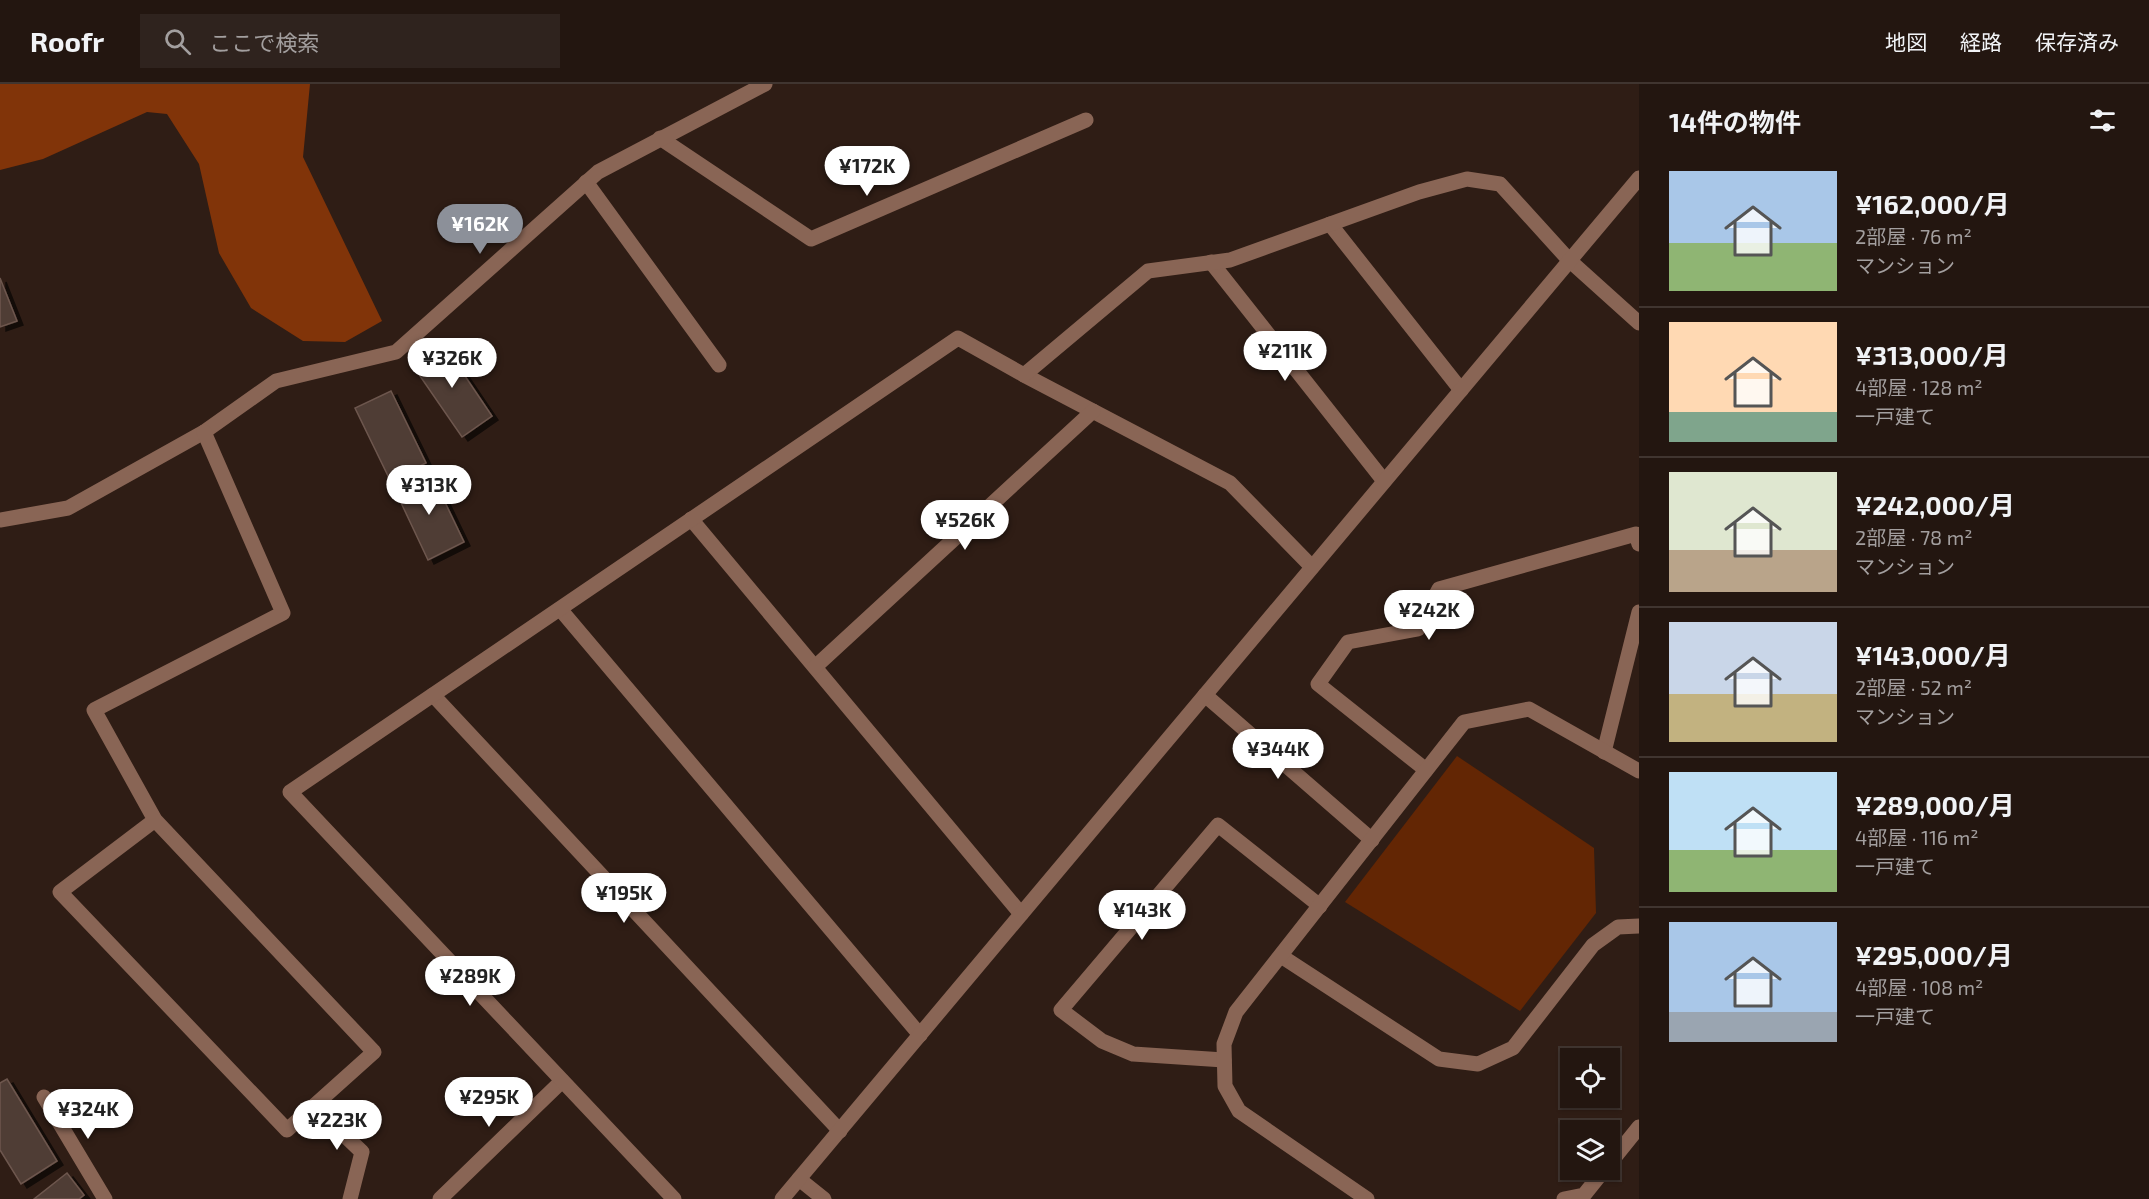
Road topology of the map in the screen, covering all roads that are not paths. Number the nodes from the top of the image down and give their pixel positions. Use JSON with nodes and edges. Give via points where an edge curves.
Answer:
{"nodes":[{"id":1,"x":765,"y":84,"type":"edge"},
{"id":2,"x":1086,"y":120,"type":"dead end"},
{"id":3,"x":660,"y":138,"type":"junction"},
{"id":4,"x":1639,"y":178,"type":"edge"},
{"id":5,"x":586,"y":182,"type":"junction"},
{"id":6,"x":1330,"y":224,"type":"junction"},
{"id":7,"x":1569,"y":260,"type":"junction"},
{"id":8,"x":1211,"y":262,"type":"junction"},
{"id":9,"x":1639,"y":322,"type":"edge"},
{"id":10,"x":718,"y":365,"type":"dead end"},
{"id":11,"x":1024,"y":375,"type":"junction"},
{"id":12,"x":1461,"y":390,"type":"junction"},
{"id":13,"x":1093,"y":411,"type":"junction"},
{"id":14,"x":204,"y":432,"type":"junction"},
{"id":15,"x":1384,"y":481,"type":"junction"},
{"id":16,"x":691,"y":519,"type":"junction"},
{"id":17,"x":0,"y":520,"type":"edge"},
{"id":18,"x":1639,"y":544,"type":"edge"},
{"id":19,"x":1312,"y":567,"type":"junction"},
{"id":20,"x":560,"y":609,"type":"junction"},
{"id":21,"x":1639,"y":612,"type":"edge"},
{"id":22,"x":815,"y":667,"type":"junction"},
{"id":23,"x":433,"y":695,"type":"junction"},
{"id":24,"x":1205,"y":695,"type":"junction"},
{"id":25,"x":1604,"y":752,"type":"junction"},
{"id":26,"x":1426,"y":770,"type":"junction"},
{"id":27,"x":1639,"y":771,"type":"edge"},
{"id":28,"x":155,"y":820,"type":"junction"},
{"id":29,"x":1372,"y":840,"type":"junction"},
{"id":30,"x":1320,"y":906,"type":"junction"},
{"id":31,"x":1021,"y":914,"type":"junction"},
{"id":32,"x":1639,"y":926,"type":"edge"},
{"id":33,"x":1281,"y":956,"type":"junction"},
{"id":34,"x":920,"y":1035,"type":"junction"},
{"id":35,"x":1224,"y":1060,"type":"junction"},
{"id":36,"x":562,"y":1081,"type":"junction"},
{"id":37,"x":44,"y":1097,"type":"dead end"},
{"id":38,"x":314,"y":1106,"type":"junction"},
{"id":39,"x":1639,"y":1127,"type":"edge"},
{"id":40,"x":840,"y":1131,"type":"junction"},
{"id":41,"x":1620,"y":1151,"type":"edge"},
{"id":42,"x":799,"y":1179,"type":"junction"},
{"id":43,"x":1597,"y":1180,"type":"edge"},
{"id":44,"x":1586,"y":1197,"type":"edge"},
{"id":45,"x":105,"y":1199,"type":"edge"},
{"id":46,"x":350,"y":1199,"type":"edge"},
{"id":47,"x":440,"y":1199,"type":"edge"},
{"id":48,"x":674,"y":1199,"type":"edge"},
{"id":49,"x":782,"y":1199,"type":"edge"},
{"id":50,"x":824,"y":1199,"type":"edge"},
{"id":51,"x":1367,"y":1199,"type":"edge"},
{"id":52,"x":1564,"y":1199,"type":"edge"}],
"edges":[{"from":1,"to":3,"type":"street"},
{"from":2,"to":3,"type":"street","via":[[811,239]]},
{"from":3,"to":5,"type":"street"},
{"from":4,"to":7,"type":"street"},
{"from":5,"to":10,"type":"street"},
{"from":5,"to":14,"type":"street","via":[[396,352],[276,381]]},
{"from":6,"to":7,"type":"street","via":[[1467,179],[1500,184]]},
{"from":6,"to":8,"type":"street","via":[[1230,260]]},
{"from":6,"to":12,"type":"street"},
{"from":7,"to":9,"type":"street"},
{"from":7,"to":12,"type":"street"},
{"from":8,"to":11,"type":"street","via":[[1148,271]]},
{"from":8,"to":15,"type":"street"},
{"from":11,"to":13,"type":"street"},
{"from":11,"to":16,"type":"street","via":[[958,338]]},
{"from":12,"to":15,"type":"street"},
{"from":13,"to":19,"type":"street","via":[[1230,483]]},
{"from":13,"to":22,"type":"street"},
{"from":14,"to":17,"type":"street","via":[[68,508]]},
{"from":14,"to":28,"type":"street","via":[[283,613],[94,710]]},
{"from":15,"to":19,"type":"street"},
{"from":16,"to":20,"type":"street"},
{"from":16,"to":22,"type":"street"},
{"from":18,"to":26,"type":"street","via":[[1636,534],[1439,589],[1418,629],[1347,642],[1318,684]]},
{"from":19,"to":24,"type":"street"},
{"from":20,"to":23,"type":"street"},
{"from":20,"to":34,"type":"street"},
{"from":21,"to":25,"type":"street"},
{"from":22,"to":31,"type":"street"},
{"from":23,"to":36,"type":"street","via":[[290,792]]},
{"from":23,"to":40,"type":"street"},
{"from":24,"to":29,"type":"street"},
{"from":24,"to":31,"type":"street"},
{"from":25,"to":26,"type":"street","via":[[1529,710],[1464,722]]},
{"from":25,"to":27,"type":"street"},
{"from":26,"to":29,"type":"street"},
{"from":28,"to":38,"type":"street","via":[[374,1052]]},
{"from":28,"to":38,"type":"street","via":[[60,892],[287,1130]]},
{"from":29,"to":30,"type":"street"},
{"from":30,"to":33,"type":"street"},
{"from":30,"to":35,"type":"street","via":[[1218,825],[1061,1010],[1102,1041],[1133,1054]]},
{"from":31,"to":34,"type":"street"},
{"from":32,"to":33,"type":"street","via":[[1618,927],[1593,945],[1513,1048],[1478,1064],[1438,1059]]},
{"from":33,"to":35,"type":"street","via":[[1236,1012],[1224,1044]]},
{"from":34,"to":40,"type":"street"},
{"from":35,"to":51,"type":"street","via":[[1225,1086],[1239,1111]]},
{"from":36,"to":47,"type":"street"},
{"from":36,"to":48,"type":"street"},
{"from":37,"to":45,"type":"street"},
{"from":38,"to":46,"type":"street","via":[[362,1152]]},
{"from":39,"to":41,"type":"street"},
{"from":40,"to":42,"type":"street"},
{"from":42,"to":49,"type":"street"},
{"from":42,"to":50,"type":"street"},
{"from":43,"to":44,"type":"street"},
{"from":44,"to":52,"type":"street"}]}
